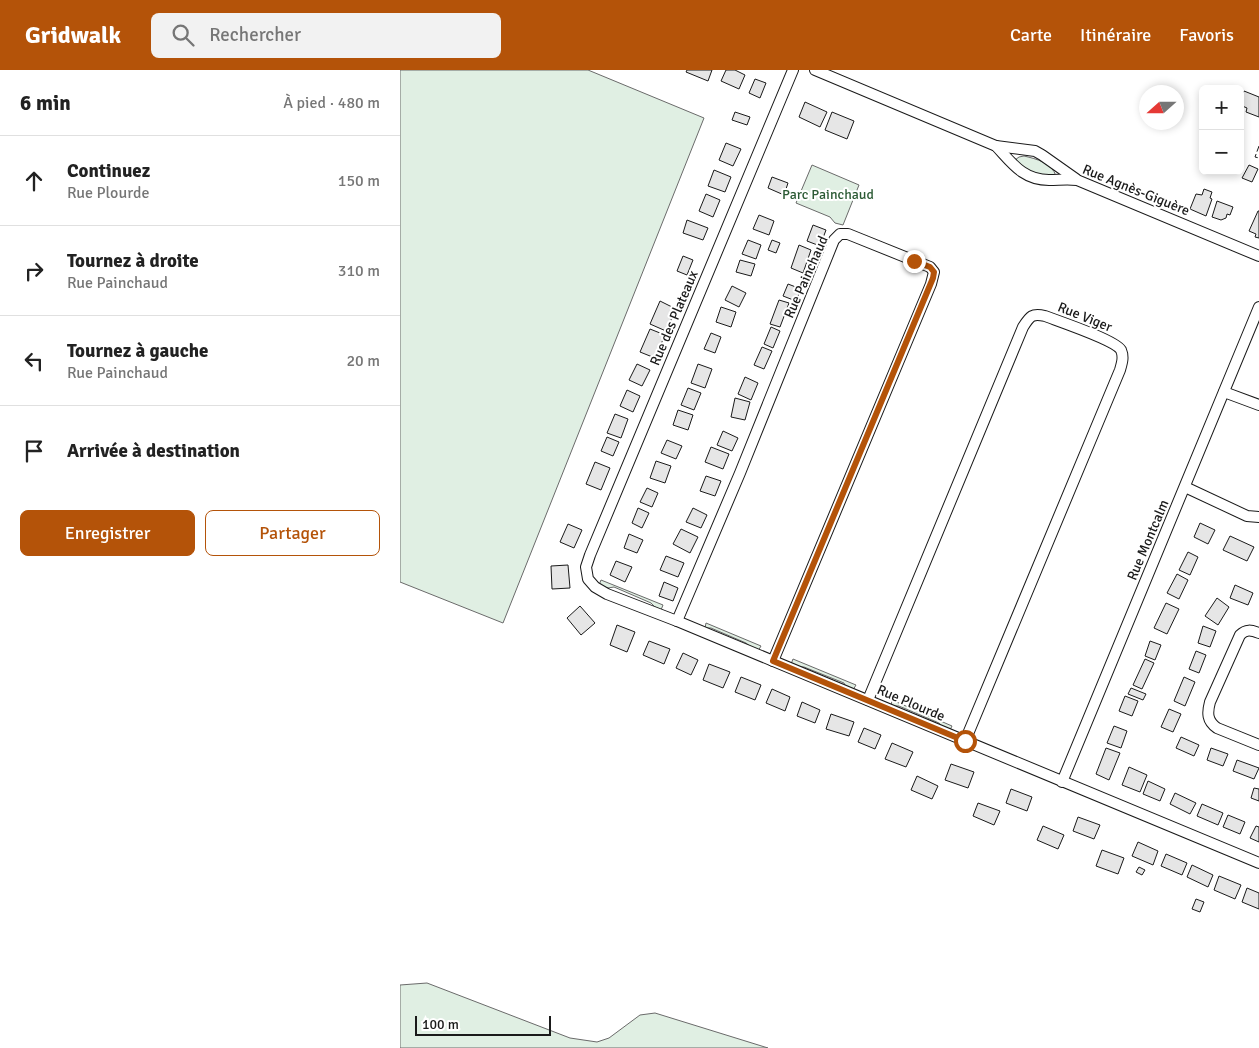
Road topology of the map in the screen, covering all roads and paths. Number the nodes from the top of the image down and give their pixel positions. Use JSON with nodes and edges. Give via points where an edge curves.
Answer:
{"nodes":[{"id":1,"x":793,"y":70,"type":"edge"},
{"id":2,"x":814,"y":70,"type":"edge"},
{"id":3,"x":996,"y":146,"type":"junction"},
{"id":4,"x":1077,"y":180,"type":"junction"},
{"id":5,"x":1259,"y":256,"type":"edge"},
{"id":6,"x":1259,"y":307,"type":"edge"},
{"id":7,"x":1224,"y":392,"type":"junction"},
{"id":8,"x":1259,"y":405,"type":"edge"},
{"id":9,"x":1185,"y":487,"type":"junction"},
{"id":10,"x":1259,"y":517,"type":"edge"},
{"id":11,"x":588,"y":579,"type":"joint"},
{"id":12,"x":677,"y":621,"type":"junction"},
{"id":13,"x":1259,"y":633,"type":"edge"},
{"id":14,"x":773,"y":661,"type":"junction"},
{"id":15,"x":868,"y":700,"type":"junction"},
{"id":16,"x":965,"y":741,"type":"junction"},
{"id":17,"x":1259,"y":745,"type":"edge"},
{"id":18,"x":1062,"y":782,"type":"junction"},
{"id":19,"x":1259,"y":863,"type":"edge"}],
"edges":[{"from":1,"to":11,"type":"street","name":"Rue des Plateaux","via":[[590,555],[586,568]]},
{"from":2,"to":3,"type":"street","name":"Rue Agnès-Giguère"},
{"from":3,"to":4,"type":"street","via":[[1035,152]]},
{"from":3,"to":4,"type":"street","name":"Rue Agnès-Giguère","via":[[1014,166],[1034,179]]},
{"from":4,"to":5,"type":"street","name":"Rue Agnès-Giguère"},
{"from":6,"to":7,"type":"street","name":"Rue Montcalm"},
{"from":7,"to":8,"type":"street"},
{"from":7,"to":9,"type":"street","name":"Rue Montcalm"},
{"from":9,"to":10,"type":"street","via":[[1247,516]]},
{"from":9,"to":18,"type":"street","name":"Rue Montcalm"},
{"from":11,"to":12,"type":"street","name":"Rue Plourde","via":[[607,594]]},
{"from":12,"to":14,"type":"street","name":"Rue Plourde"},
{"from":12,"to":14,"type":"street","name":"Rue Painchaud","via":[[834,240],[840,234],[848,234],[930,267],[934,272],[931,284]]},
{"from":13,"to":17,"type":"street","via":[[1250,630],[1240,635],[1210,702],[1208,718],[1218,728]]},
{"from":14,"to":15,"type":"street","name":"Rue Plourde"},
{"from":15,"to":16,"type":"street","name":"Rue Plourde"},
{"from":15,"to":16,"type":"street","name":"Rue Viger","via":[[1028,320],[1038,314],[1107,341],[1122,352],[1120,370]]},
{"from":16,"to":18,"type":"street","name":"Rue Plourde"},
{"from":18,"to":19,"type":"street","name":"Rue Plourde"}]}
